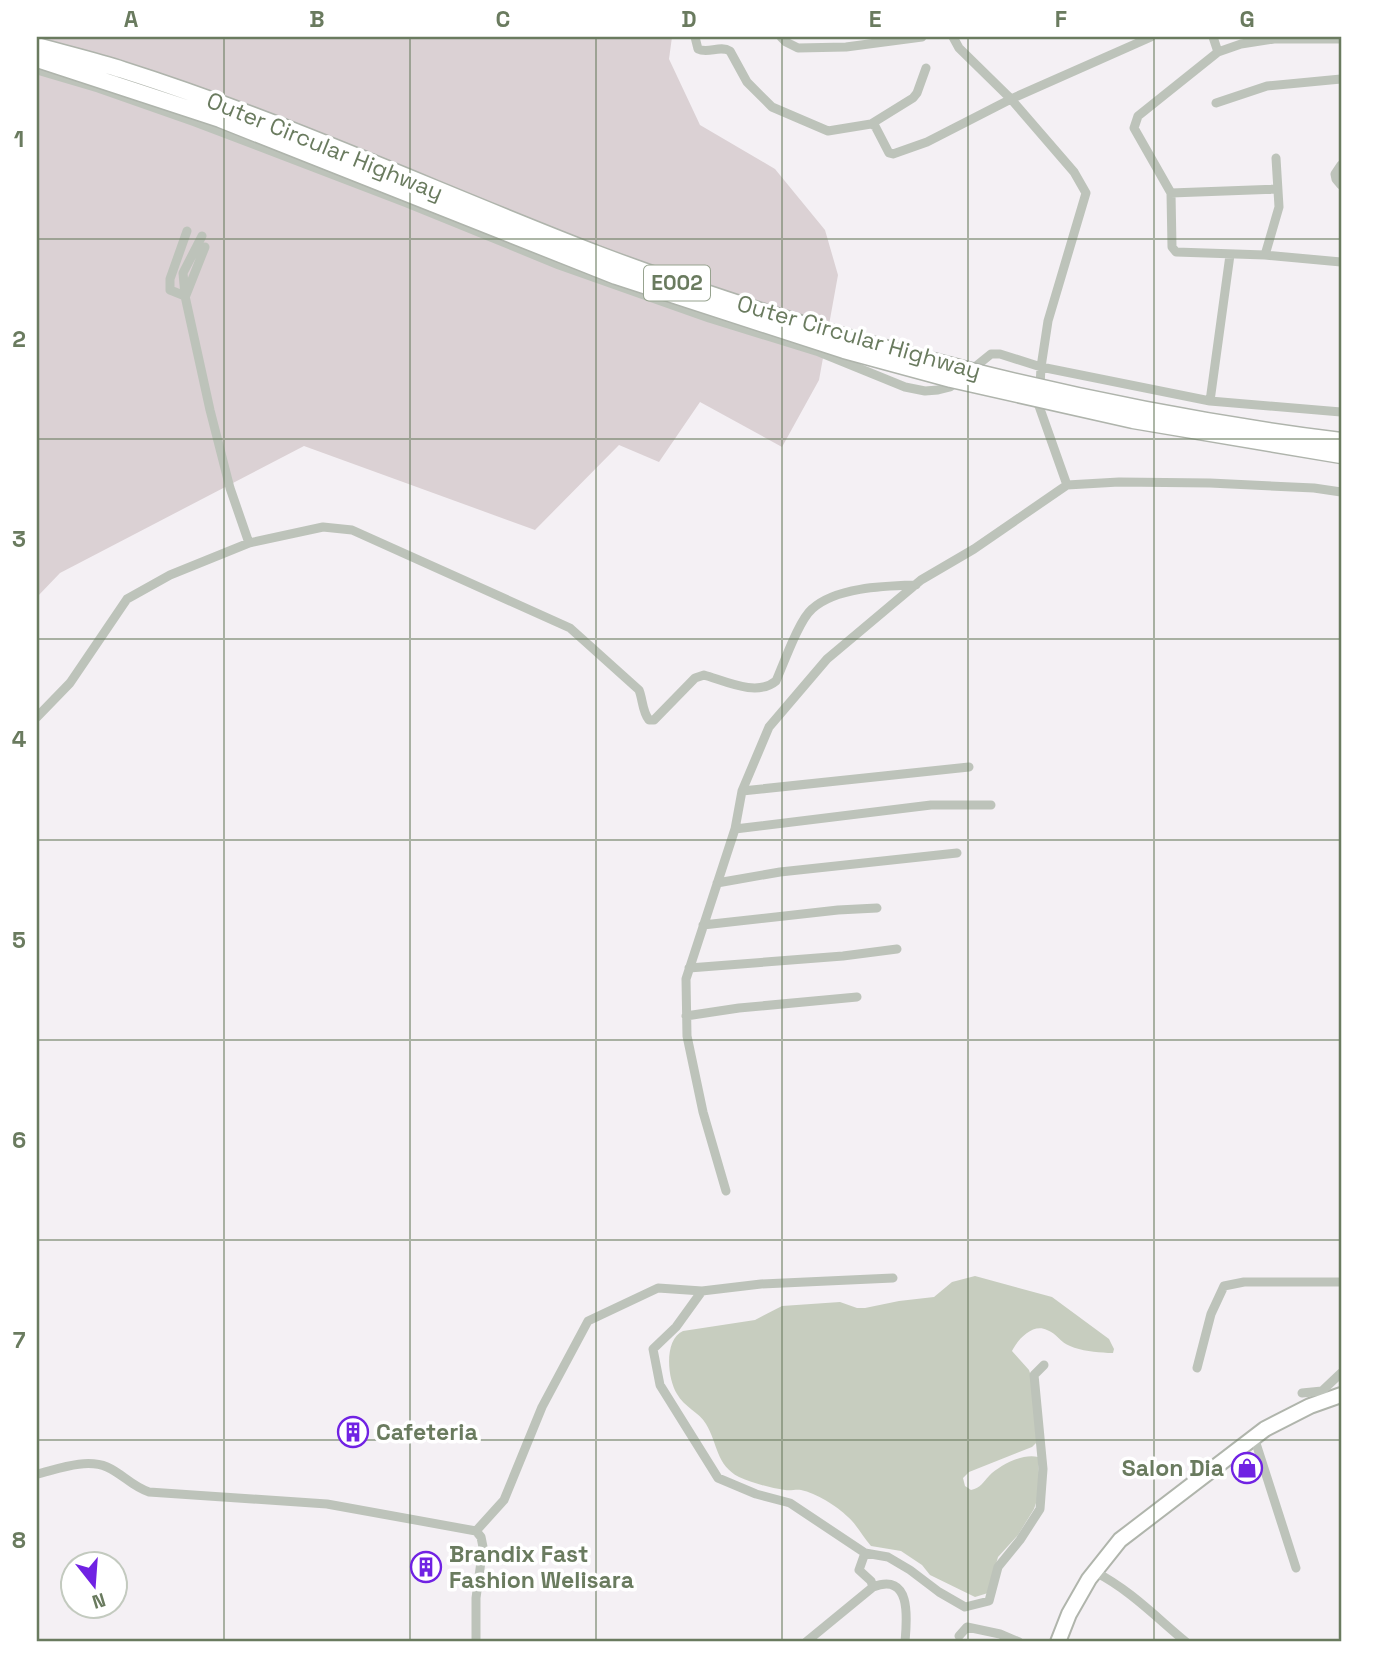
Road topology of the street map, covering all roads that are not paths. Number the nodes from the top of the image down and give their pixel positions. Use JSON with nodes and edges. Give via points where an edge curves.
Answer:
{"nodes":[{"id":1,"x":695,"y":37,"type":"edge"},
{"id":2,"x":781,"y":37,"type":"edge"},
{"id":3,"x":922,"y":37,"type":"edge"},
{"id":4,"x":953,"y":37,"type":"edge"},
{"id":5,"x":1151,"y":37,"type":"edge"},
{"id":6,"x":1213,"y":37,"type":"edge"},
{"id":7,"x":1315,"y":38,"type":"edge"},
{"id":8,"x":1341,"y":39,"type":"edge"},
{"id":9,"x":1241,"y":40,"type":"edge"},
{"id":10,"x":37,"y":46,"type":"edge"},
{"id":11,"x":1218,"y":52,"type":"junction"},
{"id":12,"x":37,"y":59,"type":"edge"},
{"id":13,"x":926,"y":68,"type":"dead end"},
{"id":14,"x":37,"y":70,"type":"edge"},
{"id":15,"x":1341,"y":79,"type":"edge"},
{"id":16,"x":1011,"y":99,"type":"junction"},
{"id":17,"x":1216,"y":103,"type":"dead end"},
{"id":18,"x":871,"y":124,"type":"junction"},
{"id":19,"x":1276,"y":158,"type":"dead end"},
{"id":20,"x":1341,"y":165,"type":"edge"},
{"id":21,"x":1341,"y":185,"type":"edge"},
{"id":22,"x":1277,"y":189,"type":"junction"},
{"id":23,"x":1171,"y":193,"type":"junction"},
{"id":24,"x":187,"y":231,"type":"dead end"},
{"id":25,"x":202,"y":236,"type":"dead end"},
{"id":26,"x":205,"y":247,"type":"dead end"},
{"id":27,"x":1230,"y":254,"type":"junction"},
{"id":28,"x":1265,"y":255,"type":"junction"},
{"id":29,"x":1341,"y":262,"type":"edge"},
{"id":30,"x":185,"y":296,"type":"junction"},
{"id":31,"x":1041,"y":367,"type":"junction"},
{"id":32,"x":1210,"y":401,"type":"junction"},
{"id":33,"x":1341,"y":412,"type":"edge"},
{"id":34,"x":1341,"y":441,"type":"edge"},
{"id":35,"x":1341,"y":455,"type":"edge"},
{"id":36,"x":1068,"y":485,"type":"junction"},
{"id":37,"x":1341,"y":492,"type":"edge"},
{"id":38,"x":249,"y":543,"type":"junction"},
{"id":39,"x":916,"y":585,"type":"junction"},
{"id":40,"x":37,"y":717,"type":"edge"},
{"id":41,"x":969,"y":766,"type":"dead end"},
{"id":42,"x":742,"y":791,"type":"junction"},
{"id":43,"x":991,"y":805,"type":"dead end"},
{"id":44,"x":734,"y":830,"type":"junction"},
{"id":45,"x":957,"y":853,"type":"dead end"},
{"id":46,"x":717,"y":883,"type":"junction"},
{"id":47,"x":877,"y":908,"type":"dead end"},
{"id":48,"x":703,"y":925,"type":"junction"},
{"id":49,"x":897,"y":949,"type":"dead end"},
{"id":50,"x":689,"y":968,"type":"junction"},
{"id":51,"x":857,"y":997,"type":"dead end"},
{"id":52,"x":687,"y":1016,"type":"junction"},
{"id":53,"x":726,"y":1191,"type":"dead end"},
{"id":54,"x":893,"y":1278,"type":"dead end"},
{"id":55,"x":1341,"y":1282,"type":"edge"},
{"id":56,"x":702,"y":1291,"type":"junction"},
{"id":57,"x":1044,"y":1365,"type":"dead end"},
{"id":58,"x":1197,"y":1368,"type":"dead end"},
{"id":59,"x":1341,"y":1373,"type":"edge"},
{"id":60,"x":1301,"y":1392,"type":"dead end"},
{"id":61,"x":1341,"y":1395,"type":"edge"},
{"id":62,"x":1254,"y":1437,"type":"junction"},
{"id":63,"x":37,"y":1474,"type":"edge"},
{"id":64,"x":476,"y":1531,"type":"junction"},
{"id":65,"x":865,"y":1553,"type":"junction"},
{"id":66,"x":1296,"y":1567,"type":"dead end"},
{"id":67,"x":1095,"y":1572,"type":"junction"},
{"id":68,"x":873,"y":1587,"type":"junction"},
{"id":69,"x":959,"y":1636,"type":"dead end"},
{"id":70,"x":476,"y":1642,"type":"edge"},
{"id":71,"x":806,"y":1642,"type":"edge"},
{"id":72,"x":905,"y":1642,"type":"edge"},
{"id":73,"x":1019,"y":1642,"type":"edge"},
{"id":74,"x":1058,"y":1642,"type":"edge"},
{"id":75,"x":1186,"y":1642,"type":"edge"}],
"edges":[{"from":1,"to":18,"type":"street","via":[[702,51],[730,51],[747,82],[772,107],[828,131]]},
{"from":2,"to":3,"type":"street","via":[[799,48]]},
{"from":4,"to":16,"type":"street"},
{"from":5,"to":16,"type":"street"},
{"from":6,"to":11,"type":"street"},
{"from":7,"to":8,"type":"street"},
{"from":7,"to":9,"type":"street"},
{"from":9,"to":11,"type":"street"},
{"from":10,"to":34,"type":"highway","name":"Outer Circular Highway","number":"E002","bridge":true,"via":[[219,103],[598,254],[877,346],[1047,389]]},
{"from":11,"to":23,"type":"street","via":[[1135,122],[1134,128]]},
{"from":12,"to":35,"type":"highway","name":"Outer Circular Highway","number":"E002","bridge":true,"via":[[220,119],[617,276],[832,346],[951,379],[1133,420]]},
{"from":13,"to":18,"type":"street","via":[[913,98]]},
{"from":14,"to":31,"type":"street","via":[[195,122],[559,265],[819,352],[905,387],[925,391],[950,387],[991,354]]},
{"from":15,"to":17,"type":"street","via":[[1266,86]]},
{"from":16,"to":18,"type":"street","via":[[927,142],[893,153]]},
{"from":16,"to":31,"type":"street","via":[[1086,192],[1048,321]]},
{"from":19,"to":22,"type":"street"},
{"from":20,"to":21,"type":"street","via":[[1335,174]]},
{"from":22,"to":23,"type":"street"},
{"from":22,"to":28,"type":"street","via":[[1279,207]]},
{"from":23,"to":27,"type":"street","via":[[1172,247],[1176,252]]},
{"from":24,"to":30,"type":"street","via":[[170,279],[170,290]]},
{"from":25,"to":30,"type":"street","via":[[183,273]]},
{"from":26,"to":30,"type":"street"},
{"from":27,"to":28,"type":"street"},
{"from":27,"to":32,"type":"street"},
{"from":28,"to":29,"type":"street"},
{"from":30,"to":38,"type":"street","via":[[210,411]]},
{"from":31,"to":32,"type":"street"},
{"from":31,"to":36,"type":"street","via":[[1040,406]]},
{"from":32,"to":33,"type":"street"},
{"from":36,"to":37,"type":"street","via":[[1210,483]]},
{"from":36,"to":39,"type":"street"},
{"from":38,"to":39,"type":"street","via":[[323,527],[352,530],[570,628],[639,690],[649,720],[704,675],[768,688],[776,681],[803,620],[823,601],[873,586]]},
{"from":38,"to":40,"type":"street","via":[[170,575],[127,599],[70,683]]},
{"from":39,"to":42,"type":"street","via":[[827,659],[769,727]]},
{"from":41,"to":42,"type":"street"},
{"from":42,"to":44,"type":"street"},
{"from":43,"to":44,"type":"street","via":[[931,805]]},
{"from":44,"to":46,"type":"street"},
{"from":45,"to":46,"type":"street"},
{"from":46,"to":48,"type":"street"},
{"from":47,"to":48,"type":"street"},
{"from":48,"to":50,"type":"street"},
{"from":49,"to":50,"type":"street"},
{"from":50,"to":52,"type":"street"},
{"from":51,"to":52,"type":"street"},
{"from":52,"to":53,"type":"street","via":[[703,1112]]},
{"from":54,"to":56,"type":"street"},
{"from":55,"to":58,"type":"street","via":[[1224,1286],[1211,1314]]},
{"from":56,"to":64,"type":"street","via":[[658,1288],[588,1321],[542,1407],[504,1500]]},
{"from":56,"to":65,"type":"street","via":[[653,1349],[660,1385],[694,1442],[718,1478],[790,1503]]},
{"from":57,"to":65,"type":"street","via":[[1034,1375],[1043,1469],[1040,1509],[998,1567],[989,1601],[965,1607],[888,1557]]},
{"from":59,"to":60,"type":"street","via":[[1322,1391]]},
{"from":61,"to":62,"type":"main road","via":[[1310,1406]]},
{"from":62,"to":66,"type":"street"},
{"from":62,"to":67,"type":"main road","via":[[1121,1539]]},
{"from":63,"to":64,"type":"street","via":[[98,1464],[149,1492],[327,1504]]},
{"from":64,"to":70,"type":"street","via":[[483,1547]]},
{"from":65,"to":68,"type":"street","via":[[859,1570]]},
{"from":67,"to":74,"type":"main road"},
{"from":67,"to":75,"type":"street"},
{"from":68,"to":71,"type":"street"},
{"from":68,"to":72,"type":"street","via":[[890,1585],[905,1597]]},
{"from":69,"to":73,"type":"street","via":[[967,1627]]}]}
